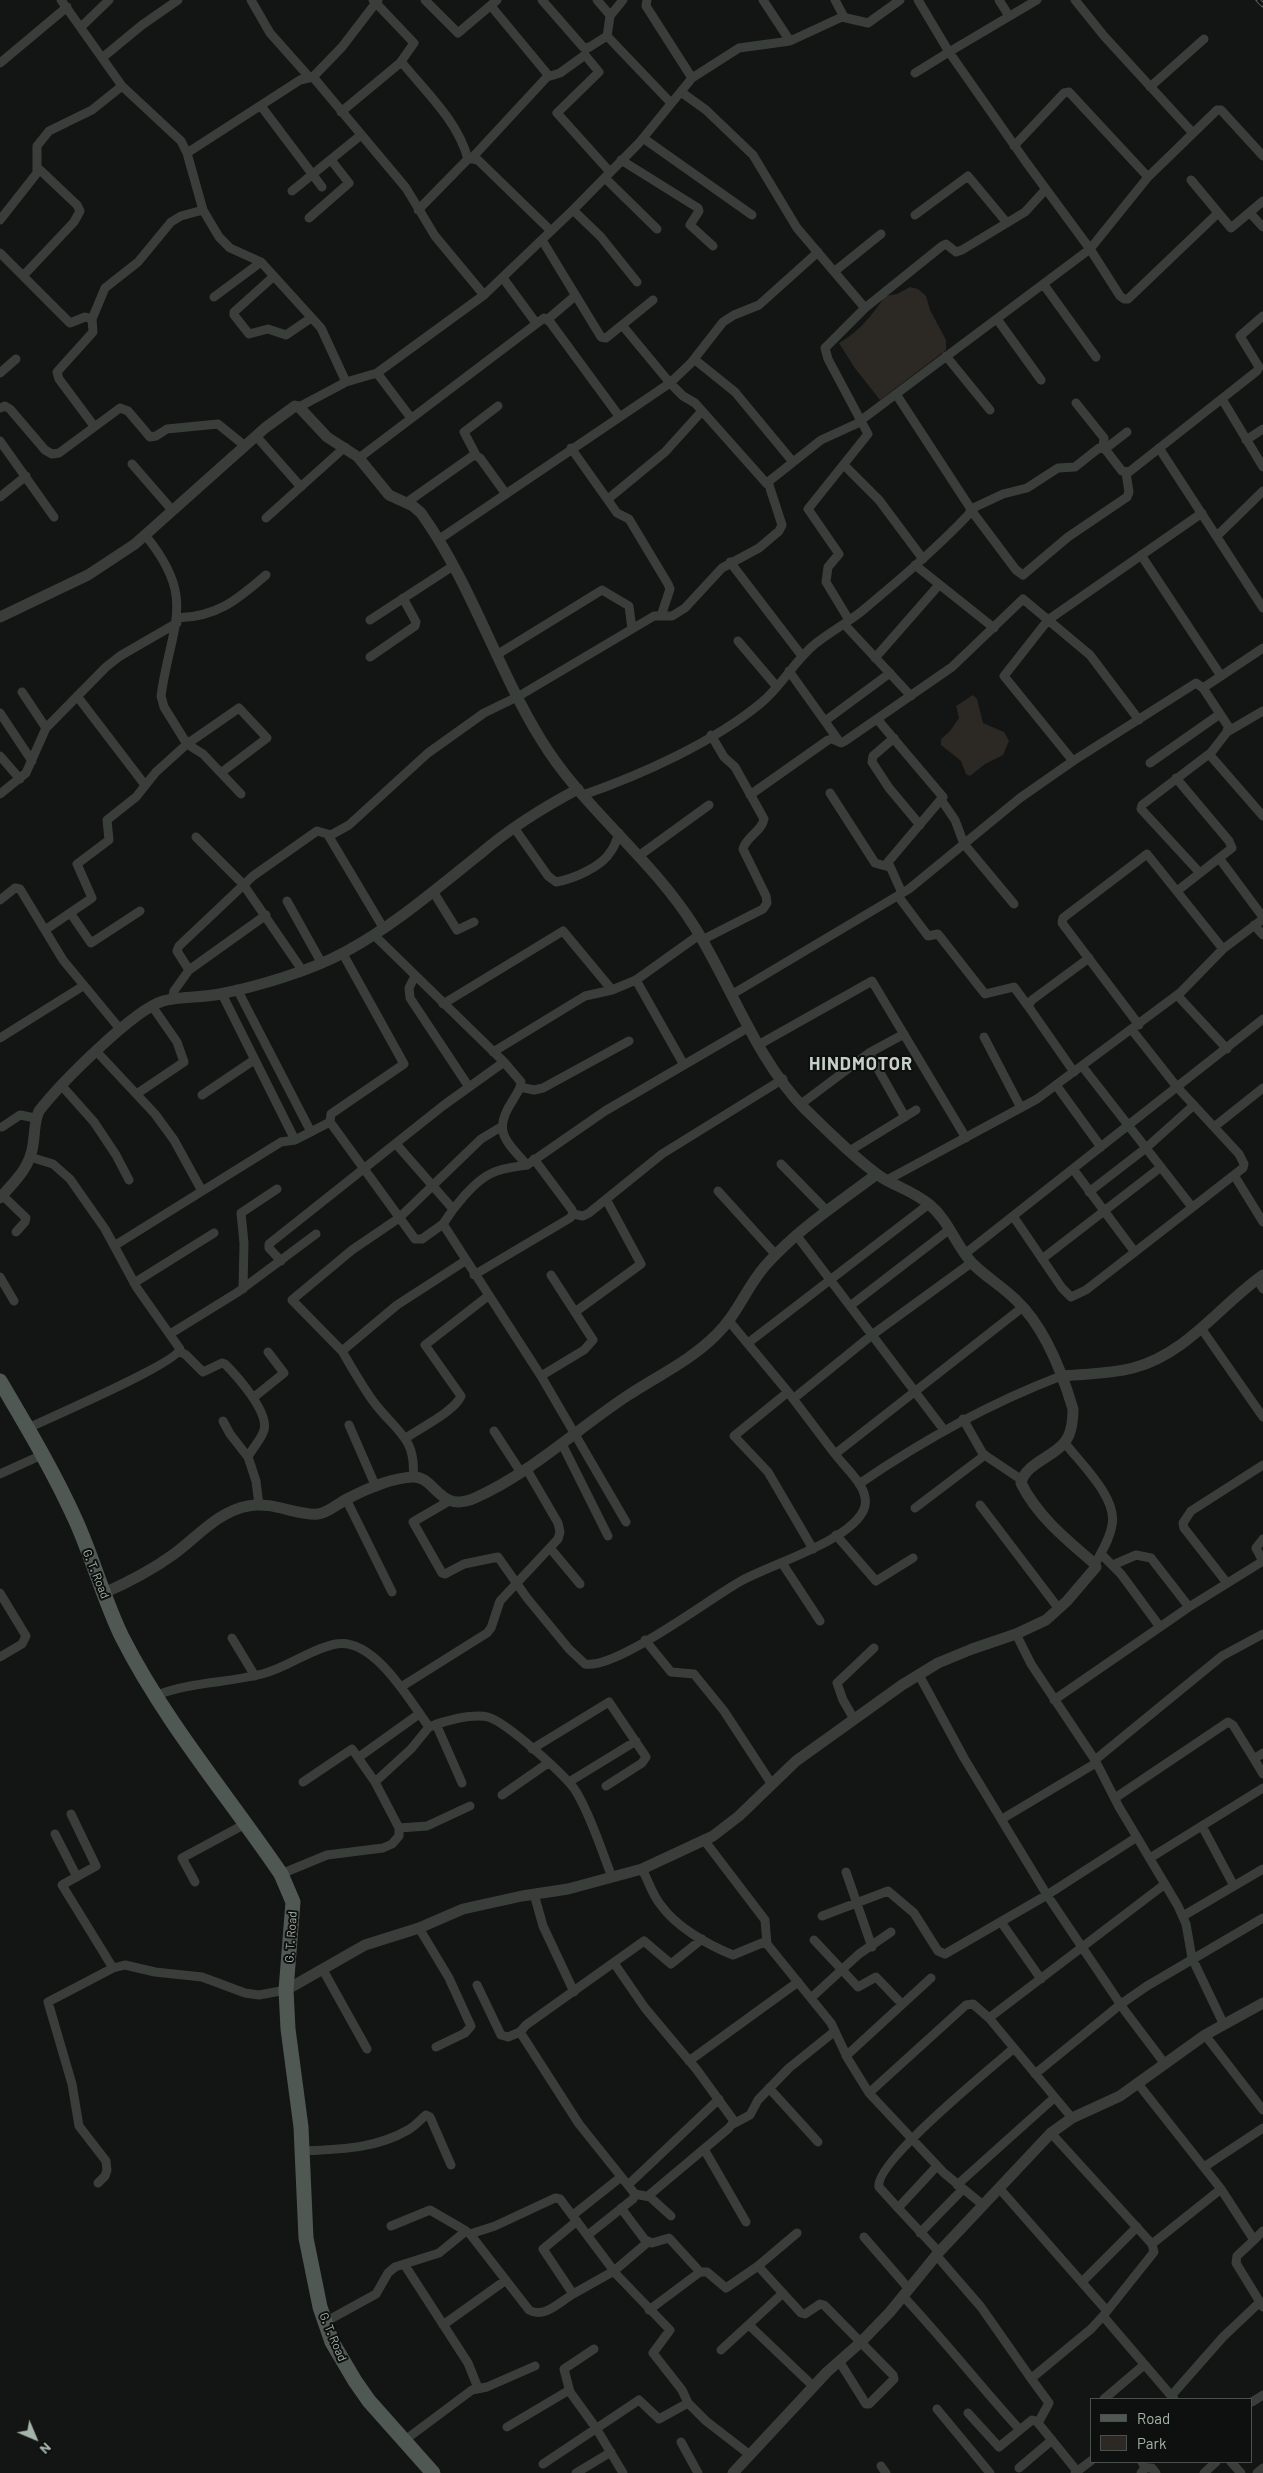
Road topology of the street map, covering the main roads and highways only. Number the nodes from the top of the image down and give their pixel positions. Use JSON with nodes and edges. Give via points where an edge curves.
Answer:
{"nodes":[{"id":1,"x":0,"y":1381,"type":"edge"},
{"id":2,"x":433,"y":2473,"type":"edge"}],
"edges":[{"from":1,"to":2,"type":"main road","name":"G. T. Road","via":[[44,1454],[76,1522],[122,1637],[186,1742],[281,1874],[293,1902],[286,1990],[288,2029],[303,2151],[306,2238],[325,2322],[343,2363],[355,2381]]}]}
